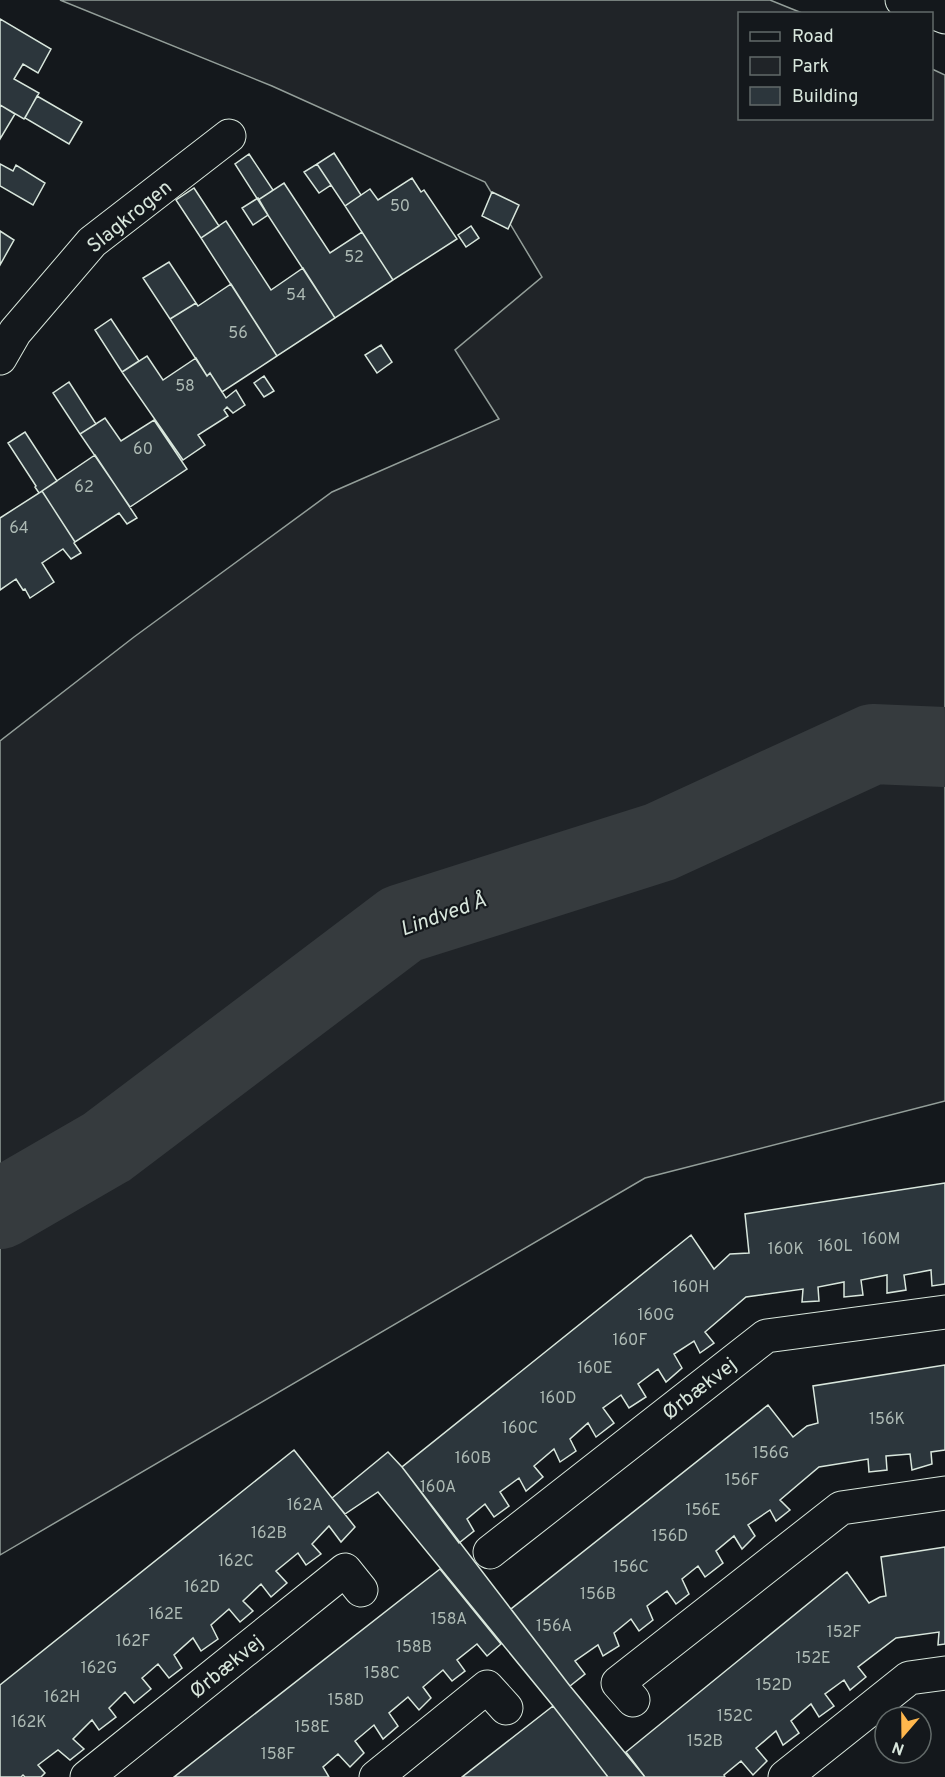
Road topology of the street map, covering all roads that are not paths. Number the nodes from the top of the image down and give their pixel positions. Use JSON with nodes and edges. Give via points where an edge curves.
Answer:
{"nodes":[{"id":1,"x":902,"y":0,"type":"edge"},
{"id":2,"x":932,"y":12,"type":"edge"},
{"id":3,"x":229,"y":136,"type":"dead end"},
{"id":4,"x":5,"y":338,"type":"edge"},
{"id":5,"x":945,"y":1312,"type":"edge"},
{"id":6,"x":945,"y":1493,"type":"edge"},
{"id":7,"x":490,"y":1552,"type":"dead end"},
{"id":8,"x":361,"y":1590,"type":"dead end"},
{"id":9,"x":945,"y":1673,"type":"edge"},
{"id":10,"x":633,"y":1700,"type":"dead end"},
{"id":11,"x":506,"y":1708,"type":"dead end"},
{"id":12,"x":87,"y":1777,"type":"edge"},
{"id":13,"x":376,"y":1777,"type":"edge"},
{"id":14,"x":785,"y":1777,"type":"edge"}],
"edges":[{"from":1,"to":2,"type":"street"},
{"from":3,"to":4,"type":"street","name":"Slagkrogen","via":[[92,242]]},
{"from":5,"to":7,"type":"street","name":"Ørbækvej","via":[[766,1336]]},
{"from":6,"to":10,"type":"street","via":[[841,1508],[618,1683]]},
{"from":8,"to":12,"type":"street","name":"Ørbækvej","via":[[345,1570]]},
{"from":9,"to":14,"type":"street","via":[[909,1678]]},
{"from":11,"to":13,"type":"street","via":[[487,1687]]}]}
